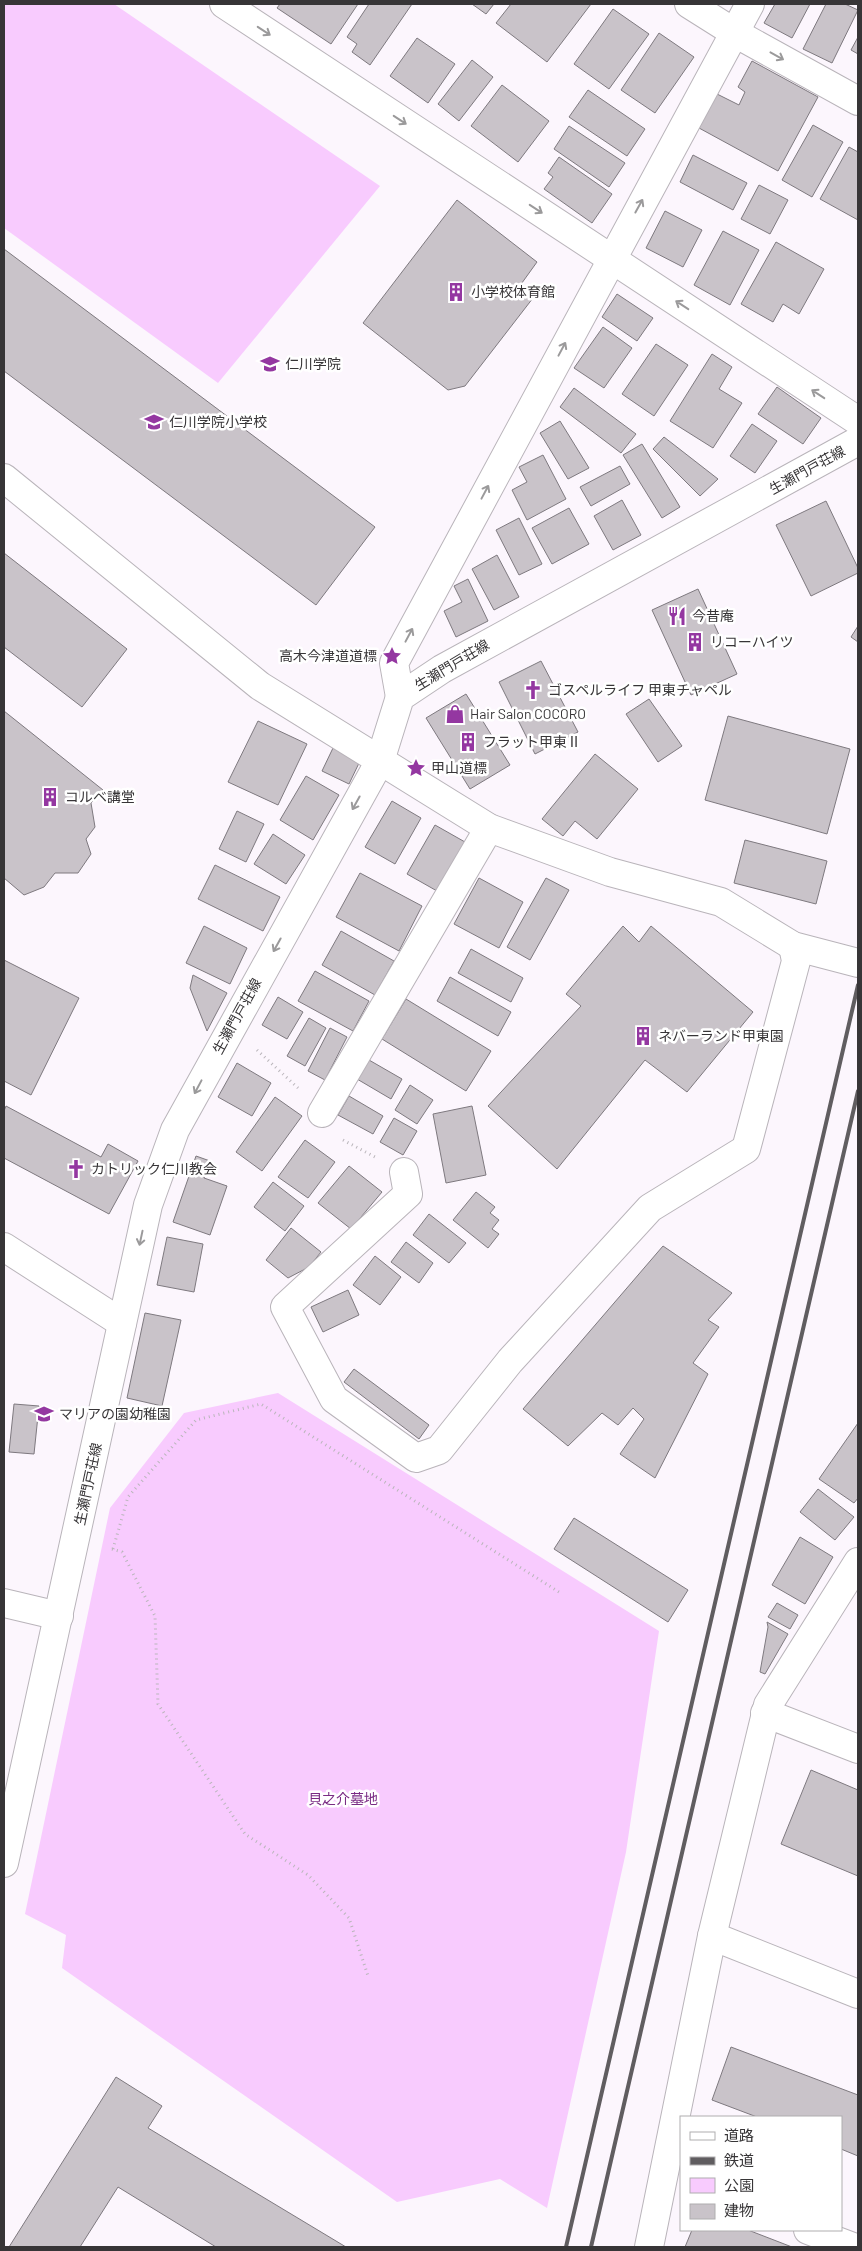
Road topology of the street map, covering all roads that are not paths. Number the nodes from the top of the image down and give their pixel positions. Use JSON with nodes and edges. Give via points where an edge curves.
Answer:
{"nodes":[{"id":1,"x":224,"y":4,"type":"edge"},
{"id":2,"x":690,"y":4,"type":"edge"},
{"id":3,"x":750,"y":4,"type":"edge"},
{"id":4,"x":735,"y":33,"type":"junction"},
{"id":5,"x":858,"y":101,"type":"edge"},
{"id":6,"x":611,"y":258,"type":"junction"},
{"id":7,"x":858,"y":421,"type":"edge"},
{"id":8,"x":858,"y":441,"type":"edge"},
{"id":9,"x":4,"y":478,"type":"edge"},
{"id":10,"x":400,"y":697,"type":"junction"},
{"id":11,"x":380,"y":761,"type":"junction"},
{"id":12,"x":489,"y":828,"type":"junction"},
{"id":13,"x":803,"y":949,"type":"junction"},
{"id":14,"x":858,"y":963,"type":"edge"},
{"id":15,"x":322,"y":1113,"type":"dead end"},
{"id":16,"x":404,"y":1172,"type":"dead end"},
{"id":17,"x":4,"y":1247,"type":"edge"},
{"id":18,"x":122,"y":1323,"type":"junction"},
{"id":19,"x":858,"y":1562,"type":"edge"},
{"id":20,"x":4,"y":1603,"type":"edge"},
{"id":21,"x":59,"y":1616,"type":"junction"},
{"id":22,"x":765,"y":1713,"type":"junction"},
{"id":23,"x":858,"y":1749,"type":"edge"},
{"id":24,"x":4,"y":1863,"type":"edge"},
{"id":25,"x":712,"y":1936,"type":"junction"},
{"id":26,"x":858,"y":1994,"type":"edge"},
{"id":27,"x":682,"y":2116,"type":"edge"},
{"id":28,"x":680,"y":2129,"type":"edge"},
{"id":29,"x":672,"y":2177,"type":"edge"},
{"id":30,"x":811,"y":2231,"type":"edge"},
{"id":31,"x":649,"y":2247,"type":"edge"},
{"id":32,"x":853,"y":2247,"type":"edge"}],
"edges":[{"from":1,"to":6,"type":"street","one_way":true},
{"from":2,"to":4,"type":"street"},
{"from":3,"to":4,"type":"street"},
{"from":4,"to":5,"type":"street","one_way":true},
{"from":6,"to":4,"type":"street","one_way":true},
{"from":7,"to":6,"type":"street","one_way":true},
{"from":10,"to":6,"type":"street","one_way":true,"via":[[394,663]]},
{"from":8,"to":10,"type":"street","name":"生瀬門戸荘線","via":[[442,668]]},
{"from":9,"to":11,"type":"street","via":[[260,686]]},
{"from":10,"to":11,"type":"street","name":"生瀬門戸荘線"},
{"from":11,"to":12,"type":"street"},
{"from":11,"to":18,"type":"street","name":"生瀬門戸荘線","one_way":true,"via":[[174,1130],[148,1205]]},
{"from":12,"to":13,"type":"street","via":[[610,872],[720,902]]},
{"from":12,"to":15,"type":"street"},
{"from":13,"to":14,"type":"street"},
{"from":13,"to":16,"type":"street","via":[[796,961],[746,1149],[650,1208],[510,1361],[440,1450],[416,1458],[334,1399],[285,1307],[408,1194]]},
{"from":17,"to":18,"type":"street"},
{"from":18,"to":21,"type":"street","name":"生瀬門戸荘線"},
{"from":19,"to":22,"type":"street"},
{"from":20,"to":21,"type":"street"},
{"from":21,"to":24,"type":"street","name":"生瀬門戸荘線"},
{"from":22,"to":23,"type":"street"},
{"from":22,"to":25,"type":"street"},
{"from":25,"to":26,"type":"street"},
{"from":25,"to":27,"type":"street"},
{"from":28,"to":29,"type":"street"},
{"from":29,"to":31,"type":"street"},
{"from":30,"to":32,"type":"street"}]}
